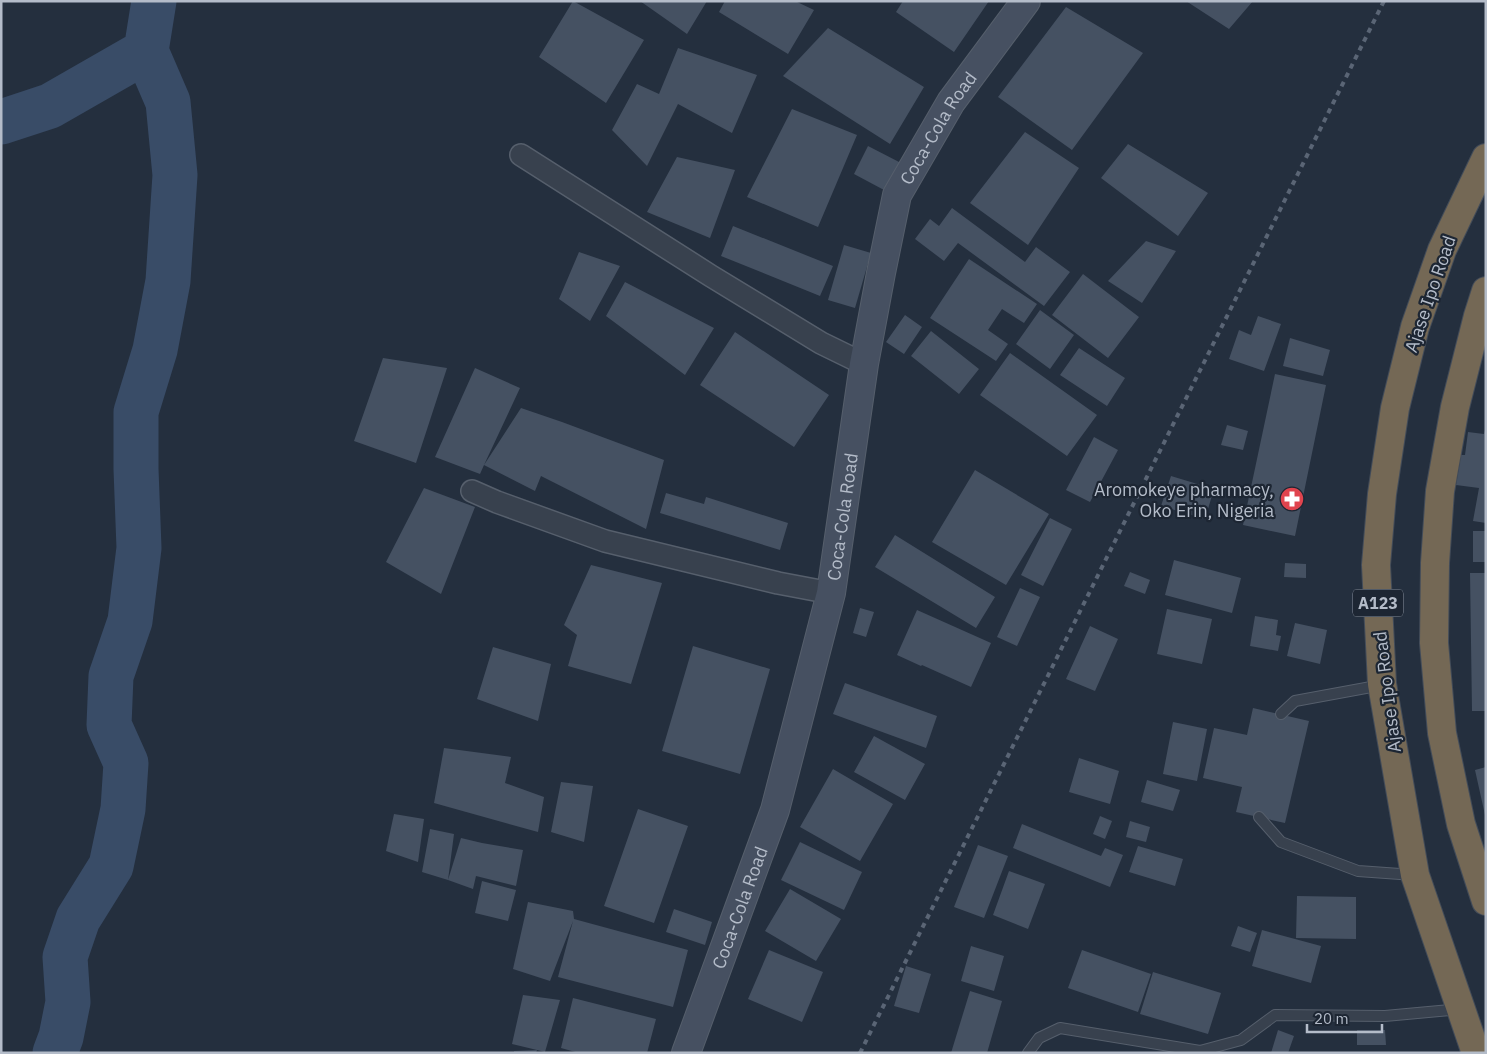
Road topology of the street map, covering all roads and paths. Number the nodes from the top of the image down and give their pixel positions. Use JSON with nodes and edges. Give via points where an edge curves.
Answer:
{"nodes":[{"id":1,"x":1026,"y":1,"type":"edge"},
{"id":2,"x":521,"y":155,"type":"dead end"},
{"id":3,"x":1486,"y":158,"type":"edge"},
{"id":4,"x":1486,"y":292,"type":"edge"},
{"id":5,"x":864,"y":364,"type":"junction"},
{"id":6,"x":472,"y":491,"type":"dead end"},
{"id":7,"x":831,"y":593,"type":"junction"},
{"id":8,"x":1382,"y":684,"type":"junction"},
{"id":9,"x":1282,"y":714,"type":"dead end"},
{"id":10,"x":1259,"y":817,"type":"dead end"},
{"id":11,"x":1414,"y":875,"type":"junction"},
{"id":12,"x":1486,"y":901,"type":"edge"},
{"id":13,"x":1462,"y":1008,"type":"junction"},
{"id":14,"x":686,"y":1053,"type":"edge"},
{"id":15,"x":1028,"y":1053,"type":"edge"},
{"id":16,"x":1476,"y":1053,"type":"edge"}],
"edges":[{"from":1,"to":5,"type":"street","name":"Coca-Cola Road","via":[[951,102],[897,195]]},
{"from":2,"to":5,"type":"street","via":[[711,276],[813,338]]},
{"from":3,"to":8,"type":"highway","name":"Ajase Ipo Road","number":"A123","via":[[1442,250],[1415,327],[1395,408],[1382,494],[1376,565]]},
{"from":4,"to":12,"type":"highway","via":[[1455,407],[1440,491],[1434,643],[1442,733],[1461,824]]},
{"from":5,"to":7,"type":"street","name":"Coca-Cola Road"},
{"from":6,"to":7,"type":"street","via":[[605,541]]},
{"from":7,"to":14,"type":"street","name":"Coca-Cola Road","via":[[775,810]]},
{"from":8,"to":9,"type":"lane","via":[[1295,701]]},
{"from":8,"to":11,"type":"highway","name":"Ajase Ipo Road","number":"A123"},
{"from":10,"to":11,"type":"lane","via":[[1281,842],[1358,870]]},
{"from":11,"to":13,"type":"highway","name":"Ajase Ipo Road","number":"A123"},
{"from":13,"to":15,"type":"lane","via":[[1385,1016],[1275,1016],[1240,1040],[1200,1051],[1060,1028],[1039,1038]]},
{"from":13,"to":16,"type":"highway","name":"Ajase Ipo Road","number":"A123"}]}
